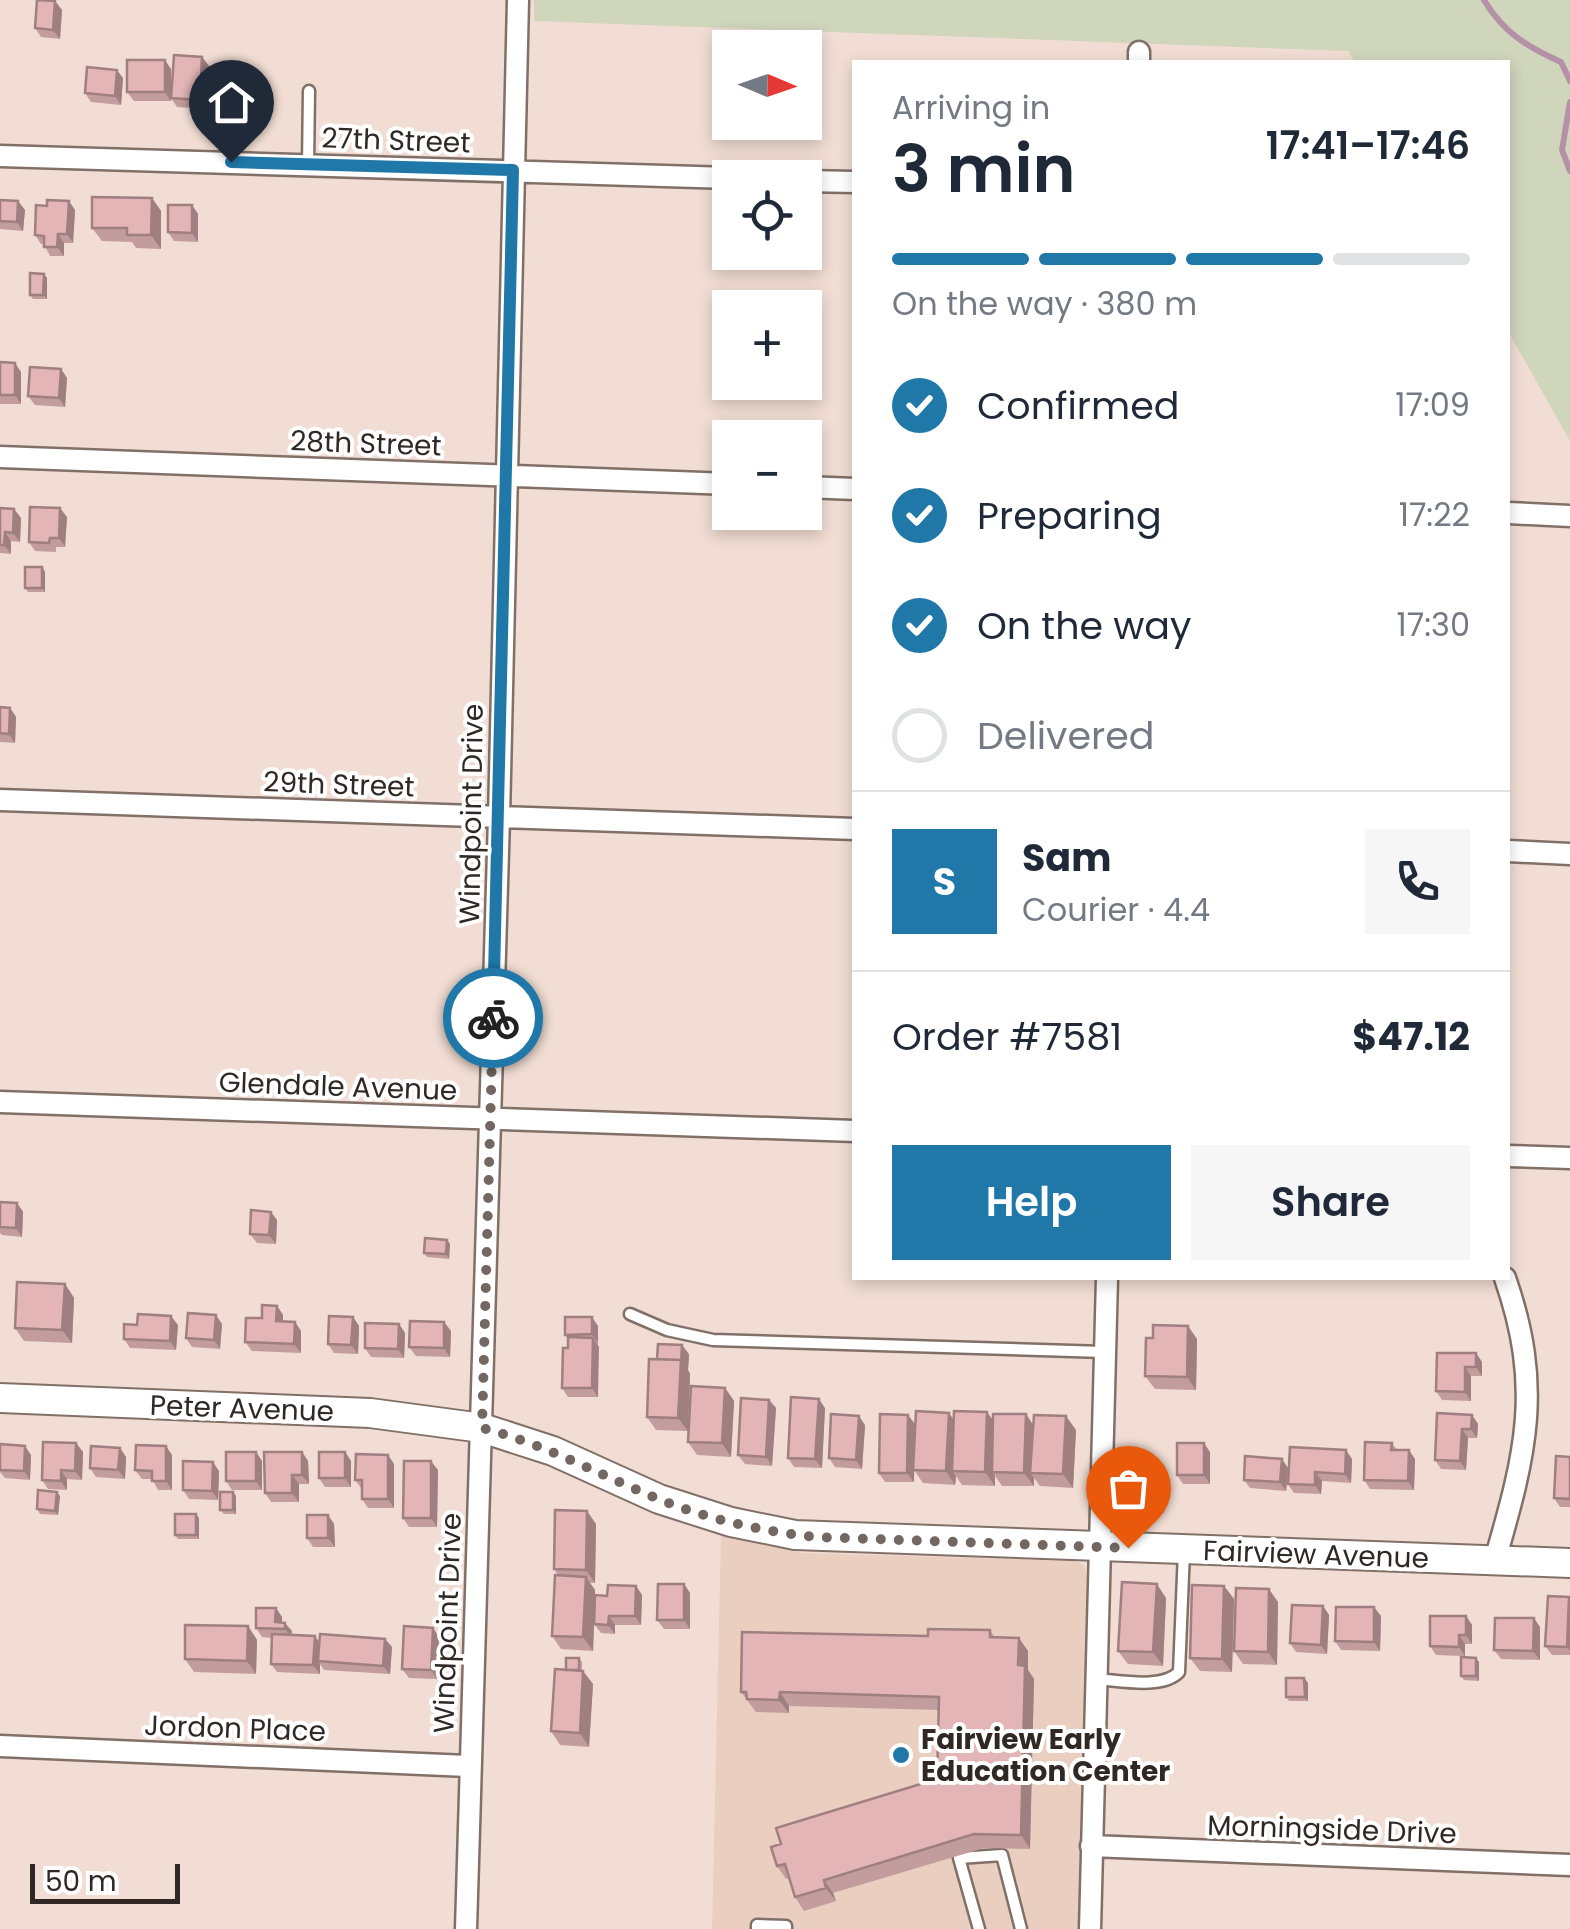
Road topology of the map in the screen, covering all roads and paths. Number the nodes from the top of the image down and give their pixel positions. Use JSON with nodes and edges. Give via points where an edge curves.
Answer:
{"nodes":[{"id":1,"x":518,"y":0,"type":"edge"},
{"id":2,"x":309,"y":91,"type":"dead end"},
{"id":3,"x":0,"y":156,"type":"edge"},
{"id":4,"x":308,"y":165,"type":"junction"},
{"id":5,"x":513,"y":170,"type":"junction"},
{"id":6,"x":712,"y":177,"type":"edge"},
{"id":7,"x":822,"y":181,"type":"edge"},
{"id":8,"x":852,"y":182,"type":"edge"},
{"id":9,"x":0,"y":457,"type":"edge"},
{"id":10,"x":506,"y":476,"type":"junction"},
{"id":11,"x":712,"y":483,"type":"edge"},
{"id":12,"x":822,"y":488,"type":"edge"},
{"id":13,"x":852,"y":489,"type":"edge"},
{"id":14,"x":1510,"y":513,"type":"edge"},
{"id":15,"x":1570,"y":516,"type":"edge"},
{"id":16,"x":0,"y":800,"type":"edge"},
{"id":17,"x":499,"y":818,"type":"junction"},
{"id":18,"x":852,"y":829,"type":"edge"},
{"id":19,"x":1510,"y":851,"type":"edge"},
{"id":20,"x":1570,"y":854,"type":"edge"},
{"id":21,"x":0,"y":1102,"type":"edge"},
{"id":22,"x":490,"y":1118,"type":"junction"},
{"id":23,"x":852,"y":1131,"type":"edge"},
{"id":24,"x":1510,"y":1156,"type":"edge"},
{"id":25,"x":1570,"y":1158,"type":"edge"},
{"id":26,"x":1107,"y":1280,"type":"edge"},
{"id":27,"x":1506,"y":1280,"type":"edge"},
{"id":28,"x":630,"y":1314,"type":"dead end"},
{"id":29,"x":1104,"y":1352,"type":"junction"},
{"id":30,"x":0,"y":1398,"type":"edge"},
{"id":31,"x":482,"y":1428,"type":"junction"},
{"id":32,"x":1100,"y":1548,"type":"junction"},
{"id":33,"x":1184,"y":1550,"type":"junction"},
{"id":34,"x":1495,"y":1560,"type":"junction"},
{"id":35,"x":1570,"y":1563,"type":"edge"},
{"id":36,"x":1095,"y":1679,"type":"junction"},
{"id":37,"x":0,"y":1746,"type":"edge"},
{"id":38,"x":468,"y":1766,"type":"junction"},
{"id":39,"x":1091,"y":1846,"type":"junction"},
{"id":40,"x":1570,"y":1865,"type":"edge"},
{"id":41,"x":466,"y":1929,"type":"edge"},
{"id":42,"x":757,"y":1929,"type":"edge"},
{"id":43,"x":786,"y":1929,"type":"edge"},
{"id":44,"x":979,"y":1929,"type":"edge"},
{"id":45,"x":1022,"y":1929,"type":"edge"},
{"id":46,"x":1090,"y":1929,"type":"edge"}],
"edges":[{"from":1,"to":5,"type":"street","name":"Windpoint Drive"},
{"from":2,"to":4,"type":"lane"},
{"from":3,"to":4,"type":"street","name":"27th Street"},
{"from":4,"to":5,"type":"street","name":"27th Street"},
{"from":5,"to":6,"type":"street","name":"27th Street"},
{"from":5,"to":10,"type":"street","name":"Windpoint Drive"},
{"from":7,"to":8,"type":"street"},
{"from":9,"to":10,"type":"street","name":"28th Street"},
{"from":10,"to":11,"type":"street","name":"28th Street"},
{"from":10,"to":17,"type":"street","name":"Windpoint Drive"},
{"from":12,"to":13,"type":"street"},
{"from":14,"to":15,"type":"street"},
{"from":16,"to":17,"type":"street","name":"29th Street"},
{"from":17,"to":18,"type":"street","name":"29th Street"},
{"from":17,"to":22,"type":"street","name":"Windpoint Drive"},
{"from":19,"to":20,"type":"street"},
{"from":21,"to":22,"type":"street","name":"Glendale Avenue"},
{"from":22,"to":23,"type":"street","name":"Glendale Avenue"},
{"from":22,"to":31,"type":"street","name":"Windpoint Drive"},
{"from":24,"to":25,"type":"street"},
{"from":26,"to":29,"type":"street"},
{"from":27,"to":34,"type":"street","via":[[1525,1356],[1527,1419],[1522,1464]]},
{"from":28,"to":29,"type":"lane","via":[[713,1340]]},
{"from":29,"to":32,"type":"street"},
{"from":30,"to":31,"type":"street","name":"Peter Avenue","via":[[370,1413]]},
{"from":31,"to":32,"type":"street","name":"Fairview Avenue","via":[[553,1451],[656,1498],[764,1530]]},
{"from":31,"to":38,"type":"street","name":"Windpoint Drive"},
{"from":32,"to":33,"type":"street","name":"Fairview Avenue"},
{"from":32,"to":36,"type":"street"},
{"from":33,"to":34,"type":"street","name":"Fairview Avenue"},
{"from":33,"to":36,"type":"lane","via":[[1179,1672],[1160,1681]]},
{"from":34,"to":35,"type":"street","name":"Fairview Avenue"},
{"from":36,"to":39,"type":"street"},
{"from":37,"to":38,"type":"street","name":"Jordon Place"},
{"from":38,"to":41,"type":"street","name":"Windpoint Drive"},
{"from":39,"to":40,"type":"street","name":"Morningside Drive"},
{"from":39,"to":46,"type":"street"},
{"from":42,"to":43,"type":"lane"},
{"from":44,"to":45,"type":"lane","via":[[959,1858],[1002,1855]]}]}
